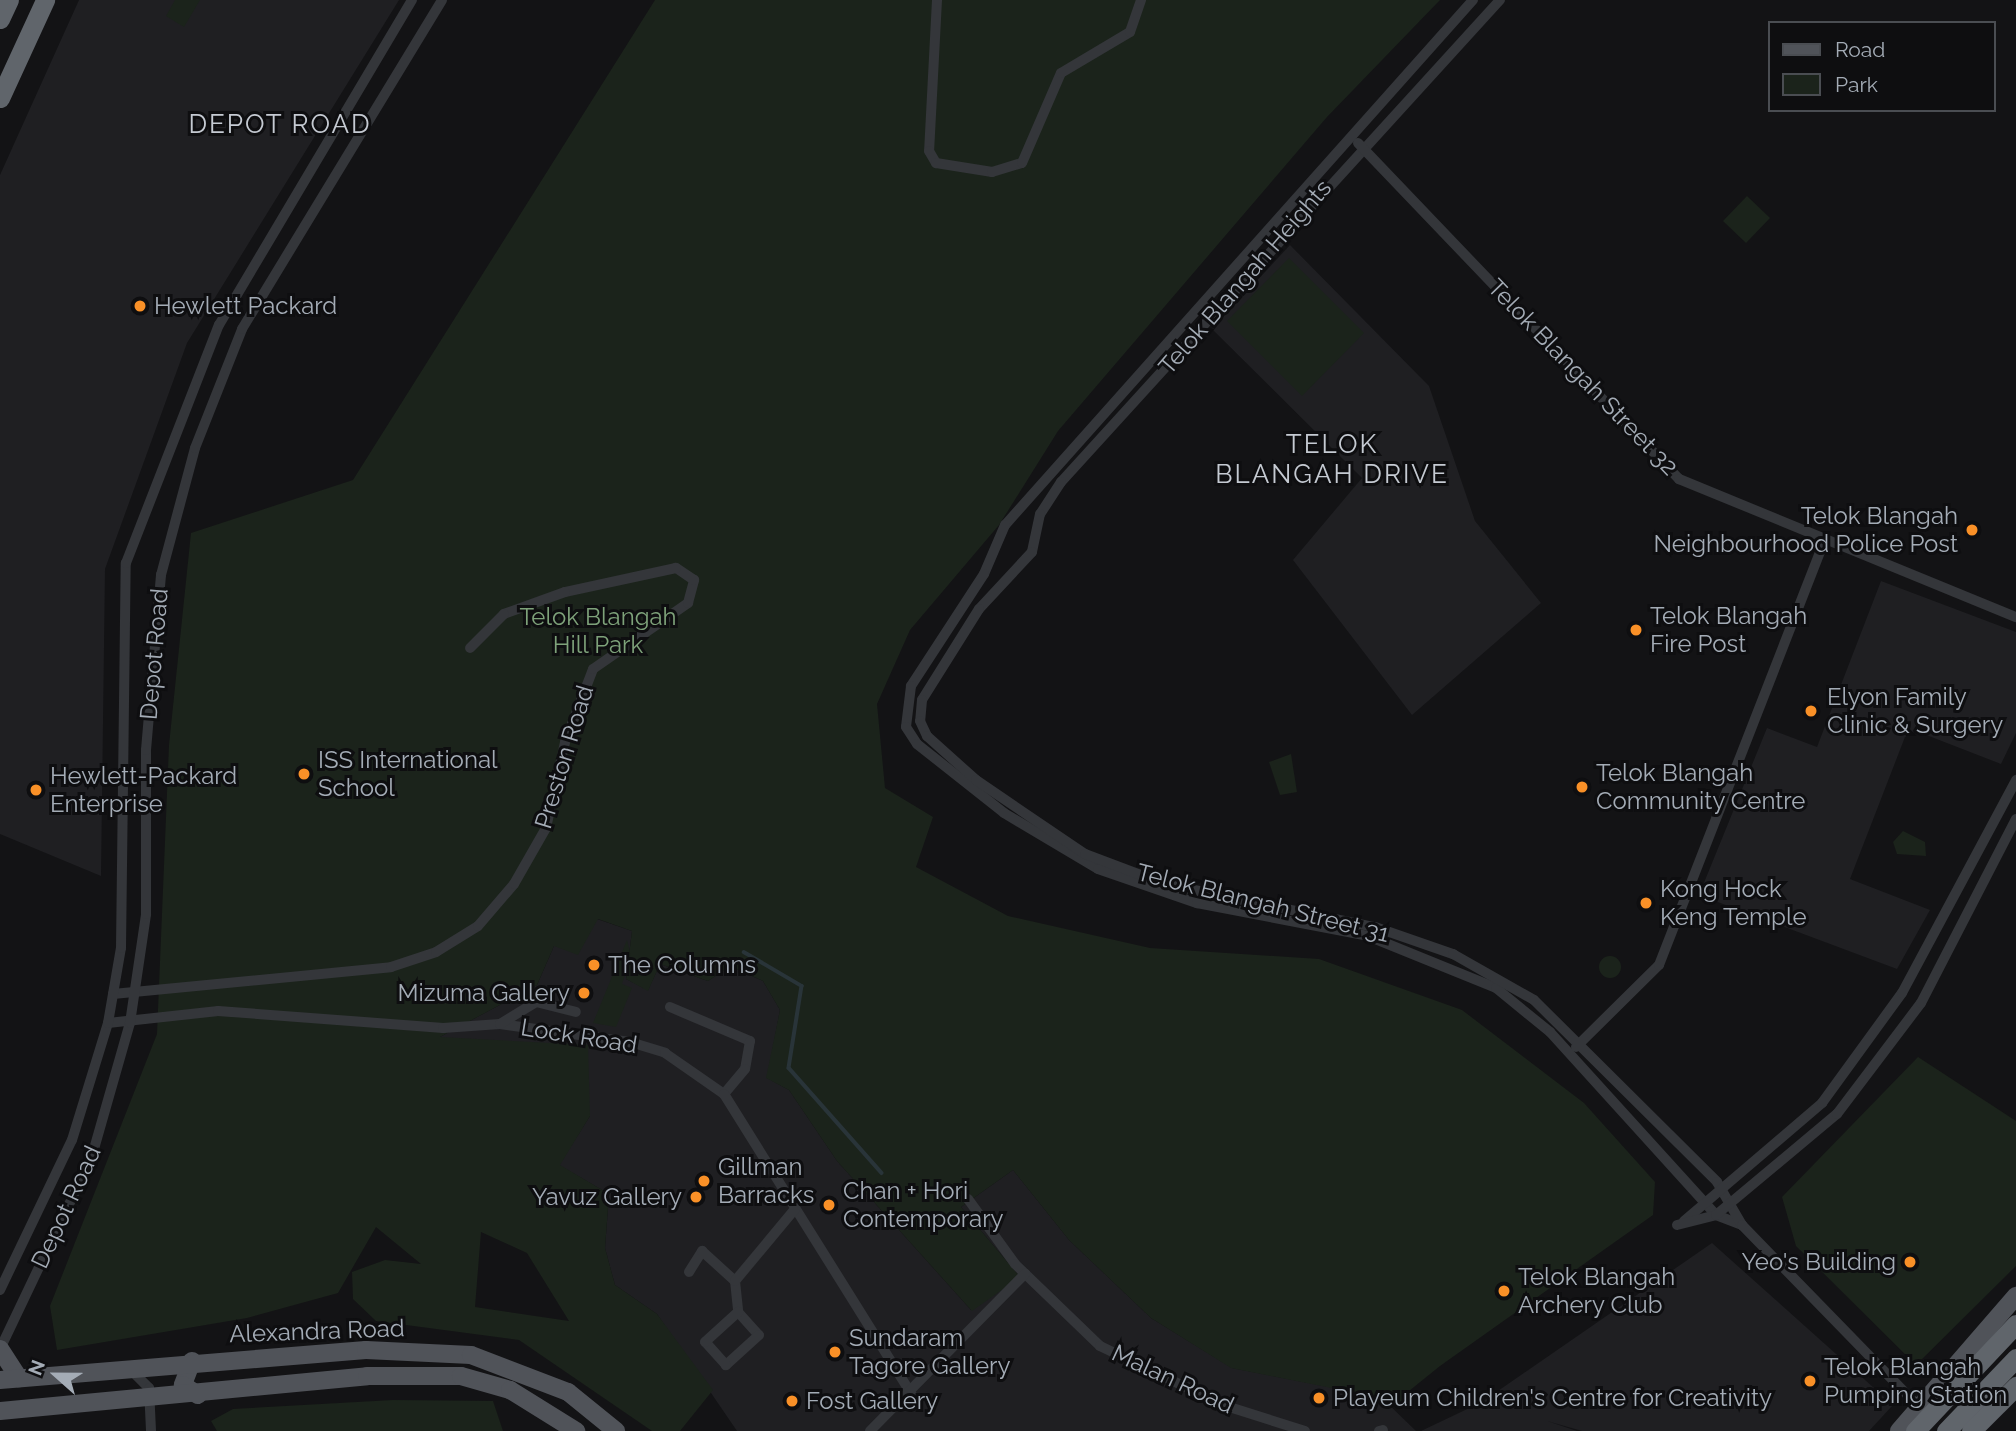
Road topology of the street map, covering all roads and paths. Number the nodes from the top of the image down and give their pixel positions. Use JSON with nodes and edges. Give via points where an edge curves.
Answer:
{"nodes":[{"id":1,"x":9,"y":0,"type":"edge"},
{"id":2,"x":45,"y":0,"type":"edge"},
{"id":3,"x":412,"y":0,"type":"edge"},
{"id":4,"x":442,"y":0,"type":"edge"},
{"id":5,"x":937,"y":0,"type":"edge"},
{"id":6,"x":1141,"y":0,"type":"edge"},
{"id":7,"x":1474,"y":0,"type":"edge"},
{"id":8,"x":1500,"y":0,"type":"edge"},
{"id":9,"x":0,"y":19,"type":"edge"},
{"id":10,"x":0,"y":98,"type":"edge"},
{"id":11,"x":1349,"y":134,"type":"junction"},
{"id":12,"x":1361,"y":146,"type":"junction"},
{"id":13,"x":1824,"y":541,"type":"junction"},
{"id":14,"x":994,"y":547,"type":"junction"},
{"id":15,"x":1013,"y":566,"type":"junction"},
{"id":16,"x":2016,"y":617,"type":"edge"},
{"id":17,"x":470,"y":648,"type":"dead end"},
{"id":18,"x":2016,"y":780,"type":"edge"},
{"id":19,"x":1012,"y":813,"type":"junction"},
{"id":20,"x":2016,"y":819,"type":"edge"},
{"id":21,"x":113,"y":994,"type":"junction"},
{"id":22,"x":135,"y":994,"type":"junction"},
{"id":23,"x":670,"y":1007,"type":"dead end"},
{"id":24,"x":576,"y":1012,"type":"dead end"},
{"id":25,"x":108,"y":1023,"type":"junction"},
{"id":26,"x":130,"y":1023,"type":"junction"},
{"id":27,"x":500,"y":1024,"type":"junction"},
{"id":28,"x":1580,"y":1043,"type":"junction"},
{"id":29,"x":1569,"y":1054,"type":"junction"},
{"id":30,"x":724,"y":1094,"type":"junction"},
{"id":31,"x":1721,"y":1186,"type":"junction"},
{"id":32,"x":968,"y":1199,"type":"dead end"},
{"id":33,"x":1703,"y":1200,"type":"junction"},
{"id":34,"x":1733,"y":1202,"type":"junction"},
{"id":35,"x":795,"y":1209,"type":"junction"},
{"id":36,"x":1716,"y":1214,"type":"junction"},
{"id":37,"x":1742,"y":1225,"type":"junction"},
{"id":38,"x":689,"y":1272,"type":"dead end"},
{"id":39,"x":1025,"y":1274,"type":"junction"},
{"id":40,"x":734,"y":1281,"type":"junction"},
{"id":41,"x":0,"y":1290,"type":"edge"},
{"id":42,"x":2016,"y":1296,"type":"edge"},
{"id":43,"x":738,"y":1312,"type":"junction"},
{"id":44,"x":2016,"y":1324,"type":"edge"},
{"id":45,"x":0,"y":1349,"type":"edge"},
{"id":46,"x":2016,"y":1358,"type":"edge"},
{"id":47,"x":192,"y":1361,"type":"junction"},
{"id":48,"x":127,"y":1367,"type":"junction"},
{"id":49,"x":2016,"y":1368,"type":"edge"},
{"id":50,"x":19,"y":1378,"type":"junction"},
{"id":51,"x":0,"y":1380,"type":"edge"},
{"id":52,"x":2016,"y":1386,"type":"edge"},
{"id":53,"x":198,"y":1395,"type":"junction"},
{"id":54,"x":912,"y":1395,"type":"junction"},
{"id":55,"x":149,"y":1399,"type":"junction"},
{"id":56,"x":1919,"y":1407,"type":"junction"},
{"id":57,"x":0,"y":1411,"type":"edge"},
{"id":58,"x":151,"y":1431,"type":"edge"},
{"id":59,"x":576,"y":1431,"type":"edge"},
{"id":60,"x":616,"y":1431,"type":"edge"},
{"id":61,"x":870,"y":1431,"type":"edge"},
{"id":62,"x":1305,"y":1431,"type":"edge"},
{"id":63,"x":1899,"y":1431,"type":"edge"},
{"id":64,"x":1915,"y":1431,"type":"edge"},
{"id":65,"x":1946,"y":1431,"type":"edge"},
{"id":66,"x":1958,"y":1431,"type":"edge"},
{"id":67,"x":1970,"y":1431,"type":"edge"}],
"edges":[{"from":1,"to":9,"type":"highway"},
{"from":2,"to":10,"type":"highway"},
{"from":3,"to":21,"type":"street","name":"Depot Road","via":[[219,325],[126,563],[121,948]]},
{"from":4,"to":22,"type":"street","name":"Depot Road","via":[[242,329],[195,448],[161,575],[146,750],[146,914]]},
{"from":5,"to":6,"type":"street","via":[[929,151],[936,163],[992,172],[1022,163],[1062,73],[1130,32]]},
{"from":7,"to":11,"type":"street","name":"Telok Blangah Heights"},
{"from":8,"to":12,"type":"street","name":"Telok Blangah Heights"},
{"from":11,"to":12,"type":"street","name":"Telok Blangah Street 32"},
{"from":11,"to":14,"type":"street","name":"Telok Blangah Heights","via":[[1005,525]]},
{"from":12,"to":13,"type":"street","name":"Telok Blangah Street 32","via":[[1675,476]]},
{"from":12,"to":15,"type":"street","name":"Telok Blangah Heights","via":[[1061,482],[1040,514],[1037,542]]},
{"from":13,"to":16,"type":"street","name":"Telok Blangah Street 32"},
{"from":13,"to":28,"type":"street","via":[[1659,965]]},
{"from":14,"to":15,"type":"street"},
{"from":14,"to":19,"type":"street","name":"Telok Blangah Heights","via":[[904,706],[917,744]]},
{"from":15,"to":19,"type":"street","name":"Telok Blangah Heights","via":[[919,710],[927,736]]},
{"from":17,"to":22,"type":"street","name":"Preston Road","via":[[504,614],[565,592],[676,568],[694,580],[688,603],[593,669],[565,742],[546,828],[514,884],[478,926],[436,952],[391,967]]},
{"from":18,"to":31,"type":"street","via":[[1894,1004],[1822,1103]]},
{"from":19,"to":28,"type":"street","name":"Telok Blangah Street 31","via":[[1085,854],[1165,884],[1375,927],[1452,954],[1534,1000]]},
{"from":19,"to":29,"type":"street","name":"Telok Blangah Street 31","via":[[1130,883],[1368,936],[1461,970],[1513,1000]]},
{"from":20,"to":34,"type":"street","via":[[1920,1003],[1837,1114]]},
{"from":21,"to":22,"type":"street","name":"Preston Road"},
{"from":21,"to":25,"type":"street","name":"Depot Road"},
{"from":22,"to":26,"type":"street","name":"Depot Road"},
{"from":23,"to":30,"type":"street","via":[[750,1041],[745,1069]]},
{"from":24,"to":27,"type":"street","via":[[536,1002]]},
{"from":25,"to":26,"type":"street","name":"Lock Road"},
{"from":25,"to":41,"type":"street","name":"Depot Road","via":[[72,1140]]},
{"from":26,"to":27,"type":"street","name":"Lock Road","via":[[218,1011],[443,1028]]},
{"from":26,"to":45,"type":"street","name":"Depot Road","via":[[92,1156]]},
{"from":27,"to":30,"type":"street","name":"Lock Road","via":[[630,1042],[697,1070]]},
{"from":28,"to":29,"type":"street"},
{"from":28,"to":31,"type":"street","name":"Telok Blangah Street 31"},
{"from":29,"to":33,"type":"street","name":"Telok Blangah Street 31"},
{"from":30,"to":35,"type":"street","name":"Lock Road"},
{"from":31,"to":33,"type":"street"},
{"from":31,"to":34,"type":"street","name":"Telok Blangah Street 31"},
{"from":32,"to":39,"type":"street","name":"Malan Road"},
{"from":33,"to":36,"type":"street","name":"Telok Blangah Street 31"},
{"from":33,"to":36,"type":"street","via":[[1681,1223],[1697,1224]]},
{"from":34,"to":36,"type":"street"},
{"from":34,"to":37,"type":"street","name":"Telok Blangah Street 31"},
{"from":35,"to":40,"type":"street"},
{"from":35,"to":54,"type":"street","name":"Lock Road"},
{"from":36,"to":37,"type":"street","name":"Telok Blangah Street 31"},
{"from":37,"to":56,"type":"street","name":"Telok Blangah Street 31"},
{"from":38,"to":40,"type":"street","via":[[702,1251]]},
{"from":39,"to":54,"type":"street"},
{"from":39,"to":62,"type":"street","name":"Malan Road","via":[[1115,1354],[1223,1405]]},
{"from":40,"to":43,"type":"street"},
{"from":42,"to":56,"type":"main road"},
{"from":43,"to":43,"type":"street","via":[[759,1335],[726,1365],[705,1342]]},
{"from":44,"to":64,"type":"highway"},
{"from":45,"to":50,"type":"main road"},
{"from":46,"to":65,"type":"highway"},
{"from":47,"to":48,"type":"main road","name":"Alexandra Road"},
{"from":47,"to":53,"type":"main road","via":[[183,1385]]},
{"from":47,"to":60,"type":"main road","name":"Alexandra Road","via":[[366,1350],[471,1355],[568,1392]]},
{"from":48,"to":50,"type":"main road","name":"Alexandra Road"},
{"from":48,"to":55,"type":"street","via":[[144,1379]]},
{"from":49,"to":66,"type":"main road"},
{"from":50,"to":51,"type":"main road","name":"Alexandra Road"},
{"from":52,"to":67,"type":"highway"},
{"from":53,"to":55,"type":"main road","name":"Alexandra Road"},
{"from":53,"to":59,"type":"main road","name":"Alexandra Road","via":[[367,1376],[461,1376],[510,1390]]},
{"from":54,"to":61,"type":"street"},
{"from":55,"to":57,"type":"main road","name":"Alexandra Road"},
{"from":55,"to":58,"type":"street"},
{"from":56,"to":63,"type":"main road"}]}
